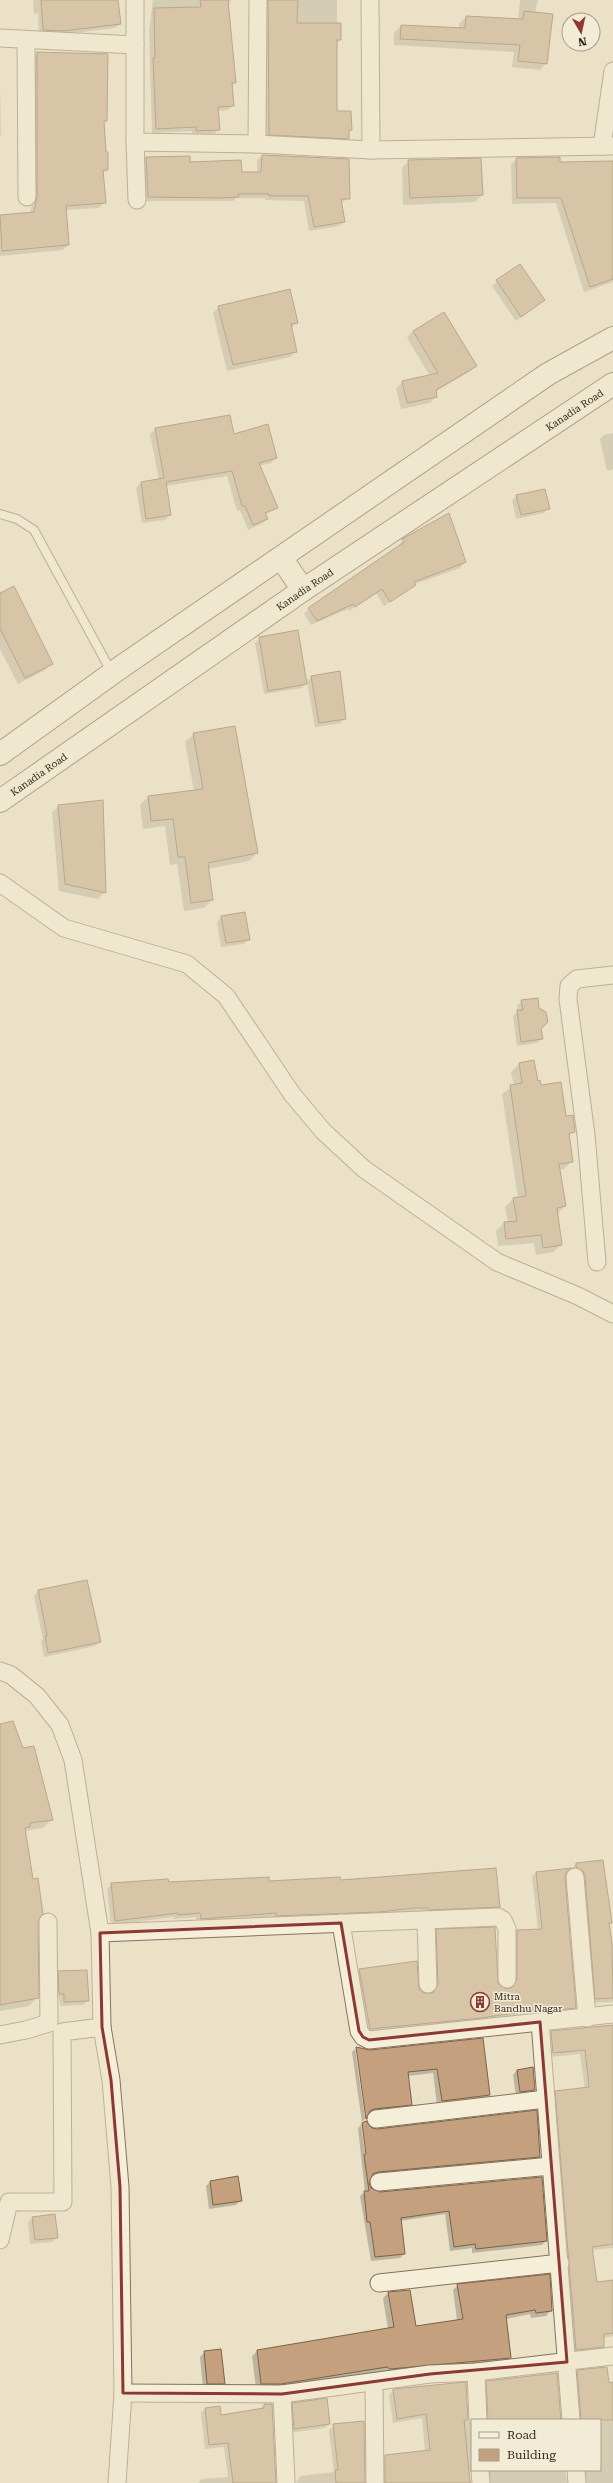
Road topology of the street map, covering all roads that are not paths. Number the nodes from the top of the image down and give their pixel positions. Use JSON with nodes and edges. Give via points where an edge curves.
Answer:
{"nodes":[{"id":1,"x":135,"y":0,"type":"edge"},
{"id":2,"x":258,"y":0,"type":"edge"},
{"id":3,"x":370,"y":0,"type":"edge"},
{"id":4,"x":0,"y":38,"type":"edge"},
{"id":5,"x":26,"y":40,"type":"junction"},
{"id":6,"x":135,"y":45,"type":"junction"},
{"id":7,"x":613,"y":71,"type":"edge"},
{"id":8,"x":135,"y":142,"type":"junction"},
{"id":9,"x":257,"y":144,"type":"junction"},
{"id":10,"x":608,"y":146,"type":"edge"},
{"id":11,"x":371,"y":150,"type":"junction"},
{"id":12,"x":27,"y":197,"type":"dead end"},
{"id":13,"x":137,"y":200,"type":"dead end"},
{"id":14,"x":612,"y":340,"type":"edge"},
{"id":15,"x":613,"y":384,"type":"edge"},
{"id":16,"x":0,"y":514,"type":"edge"},
{"id":17,"x":282,"y":559,"type":"junction"},
{"id":18,"x":303,"y":590,"type":"junction"},
{"id":19,"x":112,"y":673,"type":"junction"},
{"id":20,"x":0,"y":754,"type":"edge"},
{"id":21,"x":0,"y":801,"type":"edge"},
{"id":22,"x":0,"y":883,"type":"edge"},
{"id":23,"x":613,"y":975,"type":"edge"},
{"id":24,"x":597,"y":1262,"type":"dead end"},
{"id":25,"x":613,"y":1314,"type":"edge"},
{"id":26,"x":0,"y":1671,"type":"edge"},
{"id":27,"x":575,"y":1877,"type":"dead end"},
{"id":28,"x":426,"y":1920,"type":"junction"},
{"id":29,"x":48,"y":1922,"type":"dead end"},
{"id":30,"x":341,"y":1923,"type":"junction"},
{"id":31,"x":100,"y":1933,"type":"junction"},
{"id":32,"x":506,"y":1979,"type":"dead end"},
{"id":33,"x":428,"y":1984,"type":"dead end"},
{"id":34,"x":613,"y":2014,"type":"edge"},
{"id":35,"x":587,"y":2018,"type":"junction"},
{"id":36,"x":540,"y":2022,"type":"junction"},
{"id":37,"x":102,"y":2028,"type":"junction"},
{"id":38,"x":0,"y":2035,"type":"edge"},
{"id":39,"x":546,"y":2099,"type":"junction"},
{"id":40,"x":376,"y":2119,"type":"dead end"},
{"id":41,"x":551,"y":2166,"type":"junction"},
{"id":42,"x":378,"y":2182,"type":"dead end"},
{"id":43,"x":0,"y":2240,"type":"edge"},
{"id":44,"x":560,"y":2263,"type":"junction"},
{"id":45,"x":379,"y":2282,"type":"dead end"},
{"id":46,"x":613,"y":2356,"type":"edge"},
{"id":47,"x":567,"y":2362,"type":"junction"},
{"id":48,"x":476,"y":2372,"type":"junction"},
{"id":49,"x":374,"y":2382,"type":"junction"},
{"id":50,"x":123,"y":2393,"type":"junction"},
{"id":51,"x":282,"y":2394,"type":"junction"},
{"id":52,"x":478,"y":2419,"type":"edge"},
{"id":53,"x":571,"y":2419,"type":"edge"},
{"id":54,"x":480,"y":2471,"type":"edge"},
{"id":55,"x":576,"y":2471,"type":"edge"},
{"id":56,"x":117,"y":2483,"type":"edge"},
{"id":57,"x":286,"y":2483,"type":"edge"},
{"id":58,"x":375,"y":2483,"type":"edge"},
{"id":59,"x":481,"y":2483,"type":"edge"},
{"id":60,"x":577,"y":2483,"type":"edge"}],
"edges":[{"from":1,"to":6,"type":"street"},
{"from":2,"to":9,"type":"street"},
{"from":3,"to":11,"type":"street"},
{"from":4,"to":5,"type":"street"},
{"from":5,"to":6,"type":"street"},
{"from":5,"to":12,"type":"street"},
{"from":6,"to":8,"type":"street"},
{"from":7,"to":10,"type":"street"},
{"from":8,"to":9,"type":"street"},
{"from":8,"to":13,"type":"street"},
{"from":9,"to":11,"type":"street"},
{"from":10,"to":11,"type":"street"},
{"from":14,"to":17,"type":"main road","via":[[548,374]]},
{"from":15,"to":18,"type":"main road","name":"Kanadia Road"},
{"from":16,"to":19,"type":"lane","via":[[17,519],[34,530]]},
{"from":17,"to":18,"type":"main road"},
{"from":17,"to":19,"type":"main road"},
{"from":18,"to":21,"type":"main road","name":"Kanadia Road"},
{"from":19,"to":20,"type":"main road"},
{"from":22,"to":25,"type":"street","via":[[64,928],[187,964],[226,996],[292,1094],[323,1131],[364,1169],[496,1262],[578,1296]]},
{"from":23,"to":24,"type":"street","via":[[577,979],[569,986],[568,999],[586,1135]]},
{"from":26,"to":31,"type":"street","via":[[11,1675],[38,1696],[60,1725],[73,1760]]},
{"from":27,"to":35,"type":"street"},
{"from":28,"to":30,"type":"street"},
{"from":28,"to":32,"type":"street","via":[[498,1917],[503,1920],[507,1929]]},
{"from":28,"to":33,"type":"street"},
{"from":29,"to":38,"type":"street","via":[[49,2023]]},
{"from":30,"to":31,"type":"street"},
{"from":30,"to":36,"type":"street","via":[[359,2031],[369,2040]]},
{"from":31,"to":37,"type":"street"},
{"from":34,"to":35,"type":"street"},
{"from":35,"to":36,"type":"street"},
{"from":36,"to":39,"type":"street"},
{"from":37,"to":43,"type":"street","via":[[62,2032],[63,2202],[9,2202]]},
{"from":37,"to":50,"type":"street","via":[[111,2080],[120,2187]]},
{"from":39,"to":40,"type":"street"},
{"from":39,"to":41,"type":"street"},
{"from":41,"to":42,"type":"street"},
{"from":41,"to":44,"type":"street"},
{"from":44,"to":45,"type":"street"},
{"from":44,"to":47,"type":"street"},
{"from":46,"to":47,"type":"street"},
{"from":47,"to":48,"type":"street"},
{"from":47,"to":53,"type":"street"},
{"from":48,"to":49,"type":"street","via":[[430,2374]]},
{"from":48,"to":52,"type":"street"},
{"from":49,"to":51,"type":"street"},
{"from":49,"to":58,"type":"street"},
{"from":50,"to":51,"type":"street"},
{"from":50,"to":56,"type":"street"},
{"from":51,"to":57,"type":"street"},
{"from":54,"to":59,"type":"street"},
{"from":55,"to":60,"type":"street"}]}
